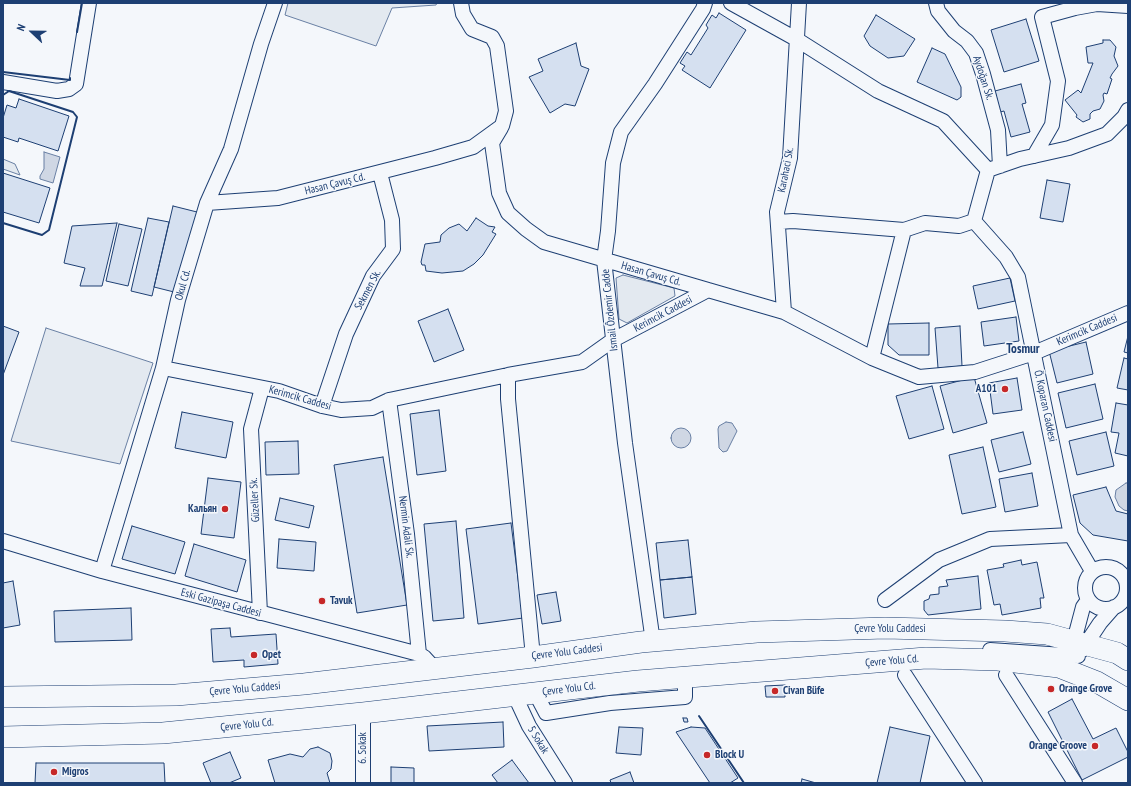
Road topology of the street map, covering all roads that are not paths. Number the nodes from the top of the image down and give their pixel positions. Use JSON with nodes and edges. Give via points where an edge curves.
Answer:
{"nodes":[{"id":1,"x":89,"y":3,"type":"edge"},
{"id":2,"x":275,"y":3,"type":"edge"},
{"id":3,"x":461,"y":3,"type":"edge"},
{"id":4,"x":705,"y":3,"type":"edge"},
{"id":5,"x":731,"y":3,"type":"edge"},
{"id":6,"x":799,"y":3,"type":"edge"},
{"id":7,"x":936,"y":3,"type":"edge"},
{"id":8,"x":1128,"y":6,"type":"edge"},
{"id":9,"x":796,"y":39,"type":"junction"},
{"id":10,"x":3,"y":82,"type":"edge"},
{"id":11,"x":1128,"y":110,"type":"edge"},
{"id":12,"x":502,"y":126,"type":"junction"},
{"id":13,"x":1128,"y":126,"type":"edge"},
{"id":14,"x":1113,"y":128,"type":"junction"},
{"id":15,"x":1034,"y":156,"type":"junction"},
{"id":16,"x":994,"y":168,"type":"junction"},
{"id":17,"x":380,"y":173,"type":"junction"},
{"id":18,"x":207,"y":203,"type":"junction"},
{"id":19,"x":974,"y":221,"type":"junction"},
{"id":20,"x":778,"y":222,"type":"junction"},
{"id":21,"x":904,"y":230,"type":"junction"},
{"id":22,"x":604,"y":260,"type":"junction"},
{"id":23,"x":708,"y":290,"type":"junction"},
{"id":24,"x":784,"y":312,"type":"junction"},
{"id":25,"x":1128,"y":313,"type":"edge"},
{"id":26,"x":612,"y":340,"type":"junction"},
{"id":27,"x":1034,"y":353,"type":"junction"},
{"id":28,"x":872,"y":358,"type":"junction"},
{"id":29,"x":163,"y":368,"type":"junction"},
{"id":30,"x":508,"y":375,"type":"junction"},
{"id":31,"x":262,"y":388,"type":"junction"},
{"id":32,"x":389,"y":400,"type":"junction"},
{"id":33,"x":322,"y":406,"type":"junction"},
{"id":34,"x":1071,"y":535,"type":"junction"},
{"id":35,"x":3,"y":541,"type":"edge"},
{"id":36,"x":102,"y":571,"type":"junction"},
{"id":37,"x":1092,"y":571,"type":"junction"},
{"id":38,"x":1126,"y":578,"type":"edge"},
{"id":39,"x":885,"y":600,"type":"dead end"},
{"id":40,"x":1088,"y":600,"type":"junction"},
{"id":41,"x":1114,"y":607,"type":"junction"},
{"id":42,"x":260,"y":613,"type":"junction"},
{"id":43,"x":653,"y":642,"type":"junction"},
{"id":44,"x":1079,"y":647,"type":"junction"},
{"id":45,"x":419,"y":654,"type":"junction"},
{"id":46,"x":533,"y":657,"type":"junction"},
{"id":47,"x":926,"y":658,"type":"junction"},
{"id":48,"x":1128,"y":660,"type":"edge"},
{"id":49,"x":435,"y":669,"type":"junction"},
{"id":50,"x":905,"y":675,"type":"dead end"},
{"id":51,"x":1006,"y":675,"type":"dead end"},
{"id":52,"x":1097,"y":682,"type":"junction"},
{"id":53,"x":515,"y":696,"type":"junction"},
{"id":54,"x":3,"y":697,"type":"edge"},
{"id":55,"x":1128,"y":700,"type":"edge"},
{"id":56,"x":363,"y":714,"type":"junction"},
{"id":57,"x":3,"y":736,"type":"edge"},
{"id":58,"x":363,"y":783,"type":"edge"},
{"id":59,"x":565,"y":783,"type":"edge"},
{"id":60,"x":975,"y":783,"type":"edge"},
{"id":61,"x":1075,"y":783,"type":"edge"}],
"edges":[{"from":1,"to":10,"type":"street","via":[[76,84],[69,89],[57,91]]},
{"from":2,"to":18,"type":"street","name":"Okul Cd.","via":[[231,149]]},
{"from":3,"to":12,"type":"street","name":"Hasan Çavuş Cd.","via":[[472,29],[492,37],[497,46],[506,111]]},
{"from":4,"to":22,"type":"street","name":"Ismail Ôzdemir Cadde","via":[[667,66],[621,132],[613,163]]},
{"from":5,"to":9,"type":"street"},
{"from":6,"to":9,"type":"street","name":"Karahaci Sk."},
{"from":7,"to":16,"type":"street","name":"Aydoğan Sk.","via":[[938,11],[954,31],[967,41],[976,53],[998,130]]},
{"from":8,"to":15,"type":"street","via":[[1097,4],[1042,17],[1058,81],[1052,125]]},
{"from":9,"to":16,"type":"street","via":[[878,91],[943,121]]},
{"from":9,"to":20,"type":"street","name":"Karahaci Sk.","via":[[790,158],[777,212]]},
{"from":11,"to":14,"type":"street"},
{"from":12,"to":17,"type":"street","name":"Hasan Çavuş Cd.","via":[[473,147]]},
{"from":12,"to":22,"type":"street","name":"Hasan Çavuş Cd.","via":[[492,143],[499,193],[508,213],[544,242]]},
{"from":13,"to":14,"type":"street"},
{"from":14,"to":15,"type":"street","via":[[1107,134],[1069,148]]},
{"from":15,"to":16,"type":"street"},
{"from":16,"to":19,"type":"street"},
{"from":17,"to":18,"type":"street","name":"Hasan Çavuş Cd.","via":[[278,198]]},
{"from":17,"to":33,"type":"street","name":"Sekmen Sk.","via":[[392,220],[393,249],[373,276],[346,334]]},
{"from":18,"to":29,"type":"street","name":"Okul Cd.","via":[[178,300]]},
{"from":19,"to":21,"type":"street","via":[[959,226],[925,224]]},
{"from":19,"to":27,"type":"street","name":"Ö. Koparan Caddesi","via":[[1006,257],[1018,277]]},
{"from":20,"to":21,"type":"street"},
{"from":20,"to":24,"type":"street","name":"Karahaci Sk."},
{"from":21,"to":28,"type":"street"},
{"from":22,"to":23,"type":"street","name":"Hasan Çavuş Cd."},
{"from":22,"to":26,"type":"street","name":"Ismail Ôzdemir Cadde"},
{"from":23,"to":24,"type":"street","name":"Kerimcik Caddesi"},
{"from":23,"to":26,"type":"street","name":"Kerimcik Caddesi"},
{"from":24,"to":28,"type":"street","name":"Kerimcik Caddesi"},
{"from":25,"to":27,"type":"street","name":"Kerimcik Caddesi"},
{"from":26,"to":30,"type":"street","name":"Kerimcik Caddesi","via":[[582,362]]},
{"from":26,"to":43,"type":"street","name":"Ismail Ôzdemir Cadde"},
{"from":27,"to":28,"type":"street","name":"Kerimcik Caddesi","via":[[975,372],[919,377]]},
{"from":27,"to":34,"type":"street","name":"Ö. Koparan Caddesi"},
{"from":29,"to":31,"type":"street","name":"Kerimcik Caddesi"},
{"from":29,"to":36,"type":"street","name":"Okul Cd."},
{"from":30,"to":32,"type":"street","name":"Kerimcik Caddesi"},
{"from":30,"to":46,"type":"street","via":[[508,399]]},
{"from":31,"to":33,"type":"street","name":"Kerimcik Caddesi","via":[[279,391]]},
{"from":31,"to":42,"type":"street","name":"Güzeller Sk.","via":[[251,429]]},
{"from":32,"to":33,"type":"street","name":"Kerimcik Caddesi","via":[[372,408],[341,410]]},
{"from":32,"to":45,"type":"street","name":"Nermin Adali Sk.","via":[[407,534]]},
{"from":34,"to":37,"type":"street","name":"Ö. Koparan Caddesi"},
{"from":34,"to":39,"type":"street","via":[[990,539],[939,560]]},
{"from":35,"to":36,"type":"street","name":"Eski Gazipaşa Caddesi"},
{"from":36,"to":42,"type":"street","name":"Eski Gazipaşa Caddesi"},
{"from":37,"to":38,"type":"street","via":[[1111,567]]},
{"from":37,"to":40,"type":"street","via":[[1084,588]]},
{"from":38,"to":41,"type":"street","via":[[1124,599]]},
{"from":40,"to":41,"type":"street","via":[[1100,608]]},
{"from":40,"to":44,"type":"street","via":[[1084,607]]},
{"from":41,"to":44,"type":"street"},
{"from":42,"to":45,"type":"street","name":"Eski Gazipaşa Caddesi"},
{"from":43,"to":44,"type":"highway","name":"Çevre Yolu Caddesi","via":[[757,632],[884,628],[1047,634]]},
{"from":43,"to":46,"type":"highway","name":"Çevre Yolu Caddesi"},
{"from":44,"to":47,"type":"street","via":[[953,652]]},
{"from":44,"to":48,"type":"highway","name":"Çevre Yolu Caddesi","via":[[1117,653]]},
{"from":44,"to":52,"type":"street","via":[[1082,667]]},
{"from":45,"to":49,"type":"street","name":"Eski Gazipaşa Caddesi"},
{"from":46,"to":49,"type":"highway","name":"Çevre Yolu Caddesi"},
{"from":47,"to":52,"type":"highway","name":"Çevre Yolu Cd.","via":[[998,660],[1053,666]]},
{"from":47,"to":53,"type":"highway","name":"Çevre Yolu Cd.","via":[[685,676]]},
{"from":49,"to":54,"type":"highway","name":"Çevre Yolu Caddesi","via":[[176,695]]},
{"from":50,"to":60,"type":"street"},
{"from":51,"to":61,"type":"street"},
{"from":52,"to":55,"type":"highway","name":"Çevre Yolu Cd."},
{"from":53,"to":56,"type":"highway","name":"Çevre Yolu Cd."},
{"from":53,"to":59,"type":"street","name":"5 Sokak","via":[[529,726]]},
{"from":56,"to":57,"type":"highway","name":"Çevre Yolu Cd.","via":[[163,734]]},
{"from":56,"to":58,"type":"street","name":"6. Sokak"}]}
